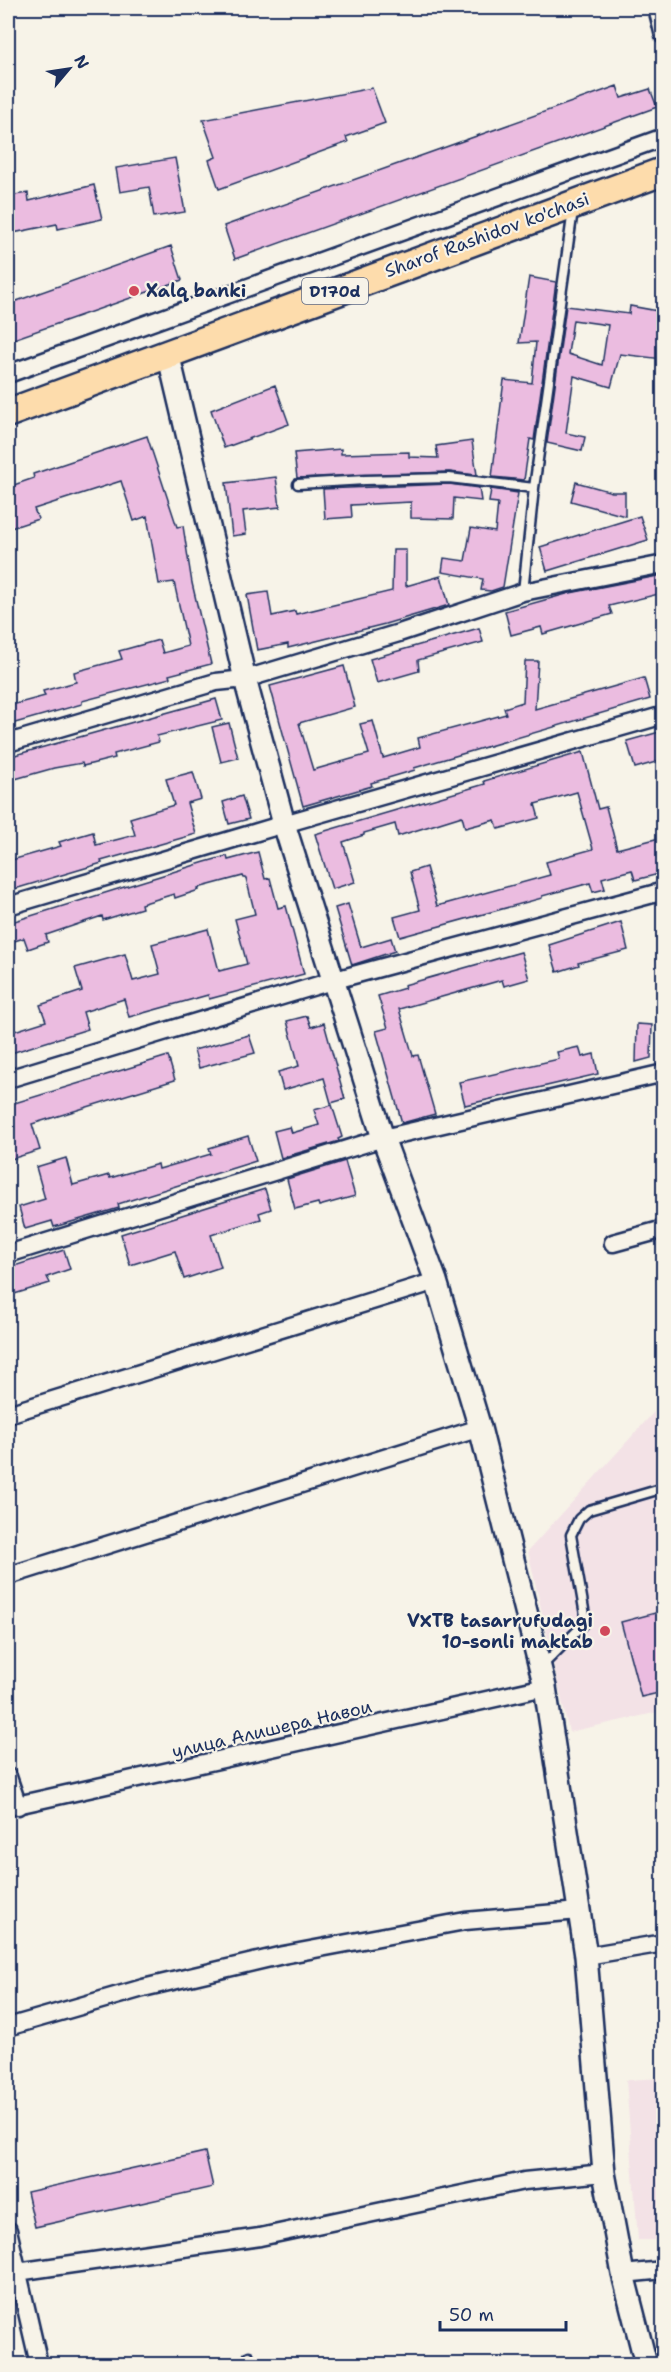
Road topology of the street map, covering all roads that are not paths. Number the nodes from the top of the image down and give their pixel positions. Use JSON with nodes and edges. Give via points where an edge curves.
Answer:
{"nodes":[{"id":1,"x":657,"y":8,"type":"edge"},
{"id":2,"x":663,"y":36,"type":"edge"},
{"id":3,"x":663,"y":137,"type":"edge"},
{"id":4,"x":663,"y":171,"type":"edge"},
{"id":5,"x":574,"y":204,"type":"junction"},
{"id":6,"x":168,"y":353,"type":"junction"},
{"id":7,"x":8,"y":374,"type":"edge"},
{"id":8,"x":8,"y":413,"type":"edge"},
{"id":9,"x":298,"y":484,"type":"dead end"},
{"id":10,"x":534,"y":488,"type":"junction"},
{"id":11,"x":663,"y":564,"type":"edge"},
{"id":12,"x":523,"y":592,"type":"junction"},
{"id":13,"x":245,"y":679,"type":"junction"},
{"id":14,"x":663,"y":715,"type":"edge"},
{"id":15,"x":8,"y":743,"type":"edge"},
{"id":16,"x":284,"y":824,"type":"junction"},
{"id":17,"x":663,"y":891,"type":"edge"},
{"id":18,"x":8,"y":906,"type":"edge"},
{"id":19,"x":334,"y":980,"type":"junction"},
{"id":20,"x":663,"y":1073,"type":"edge"},
{"id":21,"x":8,"y":1079,"type":"edge"},
{"id":22,"x":383,"y":1138,"type":"junction"},
{"id":23,"x":663,"y":1229,"type":"edge"},
{"id":24,"x":613,"y":1243,"type":"dead end"},
{"id":25,"x":8,"y":1254,"type":"edge"},
{"id":26,"x":436,"y":1281,"type":"junction"},
{"id":27,"x":8,"y":1414,"type":"edge"},
{"id":28,"x":480,"y":1428,"type":"junction"},
{"id":29,"x":663,"y":1488,"type":"edge"},
{"id":30,"x":8,"y":1576,"type":"edge"},
{"id":31,"x":543,"y":1677,"type":"junction"},
{"id":32,"x":8,"y":1777,"type":"edge"},
{"id":33,"x":13,"y":1807,"type":"edge"},
{"id":34,"x":579,"y":1911,"type":"junction"},
{"id":35,"x":663,"y":1942,"type":"edge"},
{"id":36,"x":586,"y":1956,"type":"junction"},
{"id":37,"x":8,"y":2027,"type":"edge"},
{"id":38,"x":604,"y":2173,"type":"junction"},
{"id":39,"x":8,"y":2230,"type":"edge"},
{"id":40,"x":663,"y":2270,"type":"edge"},
{"id":41,"x":17,"y":2272,"type":"junction"},
{"id":42,"x":623,"y":2274,"type":"junction"},
{"id":43,"x":39,"y":2364,"type":"edge"},
{"id":44,"x":646,"y":2364,"type":"edge"}],
"edges":[{"from":1,"to":2,"type":"street"},
{"from":3,"to":7,"type":"street"},
{"from":4,"to":5,"type":"main road","name":"Sharof Rashidov ko'chasi","number":"D170d"},
{"from":5,"to":6,"type":"main road","name":"Sharof Rashidov ko'chasi","number":"D170d"},
{"from":5,"to":10,"type":"lane"},
{"from":6,"to":8,"type":"main road","name":"Sharof Rashidov ko'chasi","number":"D170d"},
{"from":6,"to":13,"type":"street"},
{"from":9,"to":10,"type":"lane","via":[[449,478]]},
{"from":10,"to":12,"type":"lane"},
{"from":11,"to":12,"type":"street"},
{"from":12,"to":13,"type":"street"},
{"from":13,"to":15,"type":"street","via":[[216,682]]},
{"from":13,"to":16,"type":"street"},
{"from":14,"to":16,"type":"street"},
{"from":16,"to":18,"type":"street"},
{"from":16,"to":19,"type":"street"},
{"from":17,"to":19,"type":"street"},
{"from":19,"to":21,"type":"street"},
{"from":19,"to":22,"type":"street"},
{"from":20,"to":22,"type":"street"},
{"from":22,"to":25,"type":"street"},
{"from":22,"to":26,"type":"street"},
{"from":23,"to":24,"type":"street"},
{"from":26,"to":27,"type":"street"},
{"from":26,"to":28,"type":"street"},
{"from":28,"to":30,"type":"street"},
{"from":28,"to":31,"type":"street"},
{"from":29,"to":31,"type":"lane","via":[[589,1510],[579,1519],[571,1535],[584,1624]]},
{"from":31,"to":33,"type":"street","name":"улица Алишера Навои"},
{"from":31,"to":34,"type":"street"},
{"from":32,"to":33,"type":"street"},
{"from":34,"to":36,"type":"street"},
{"from":34,"to":37,"type":"street","via":[[465,1921],[283,1955],[143,1988]]},
{"from":35,"to":36,"type":"street"},
{"from":36,"to":38,"type":"street"},
{"from":38,"to":41,"type":"street","via":[[524,2181],[260,2237]]},
{"from":38,"to":42,"type":"street"},
{"from":39,"to":41,"type":"street"},
{"from":40,"to":42,"type":"street"},
{"from":41,"to":43,"type":"street"},
{"from":42,"to":44,"type":"street"}]}
